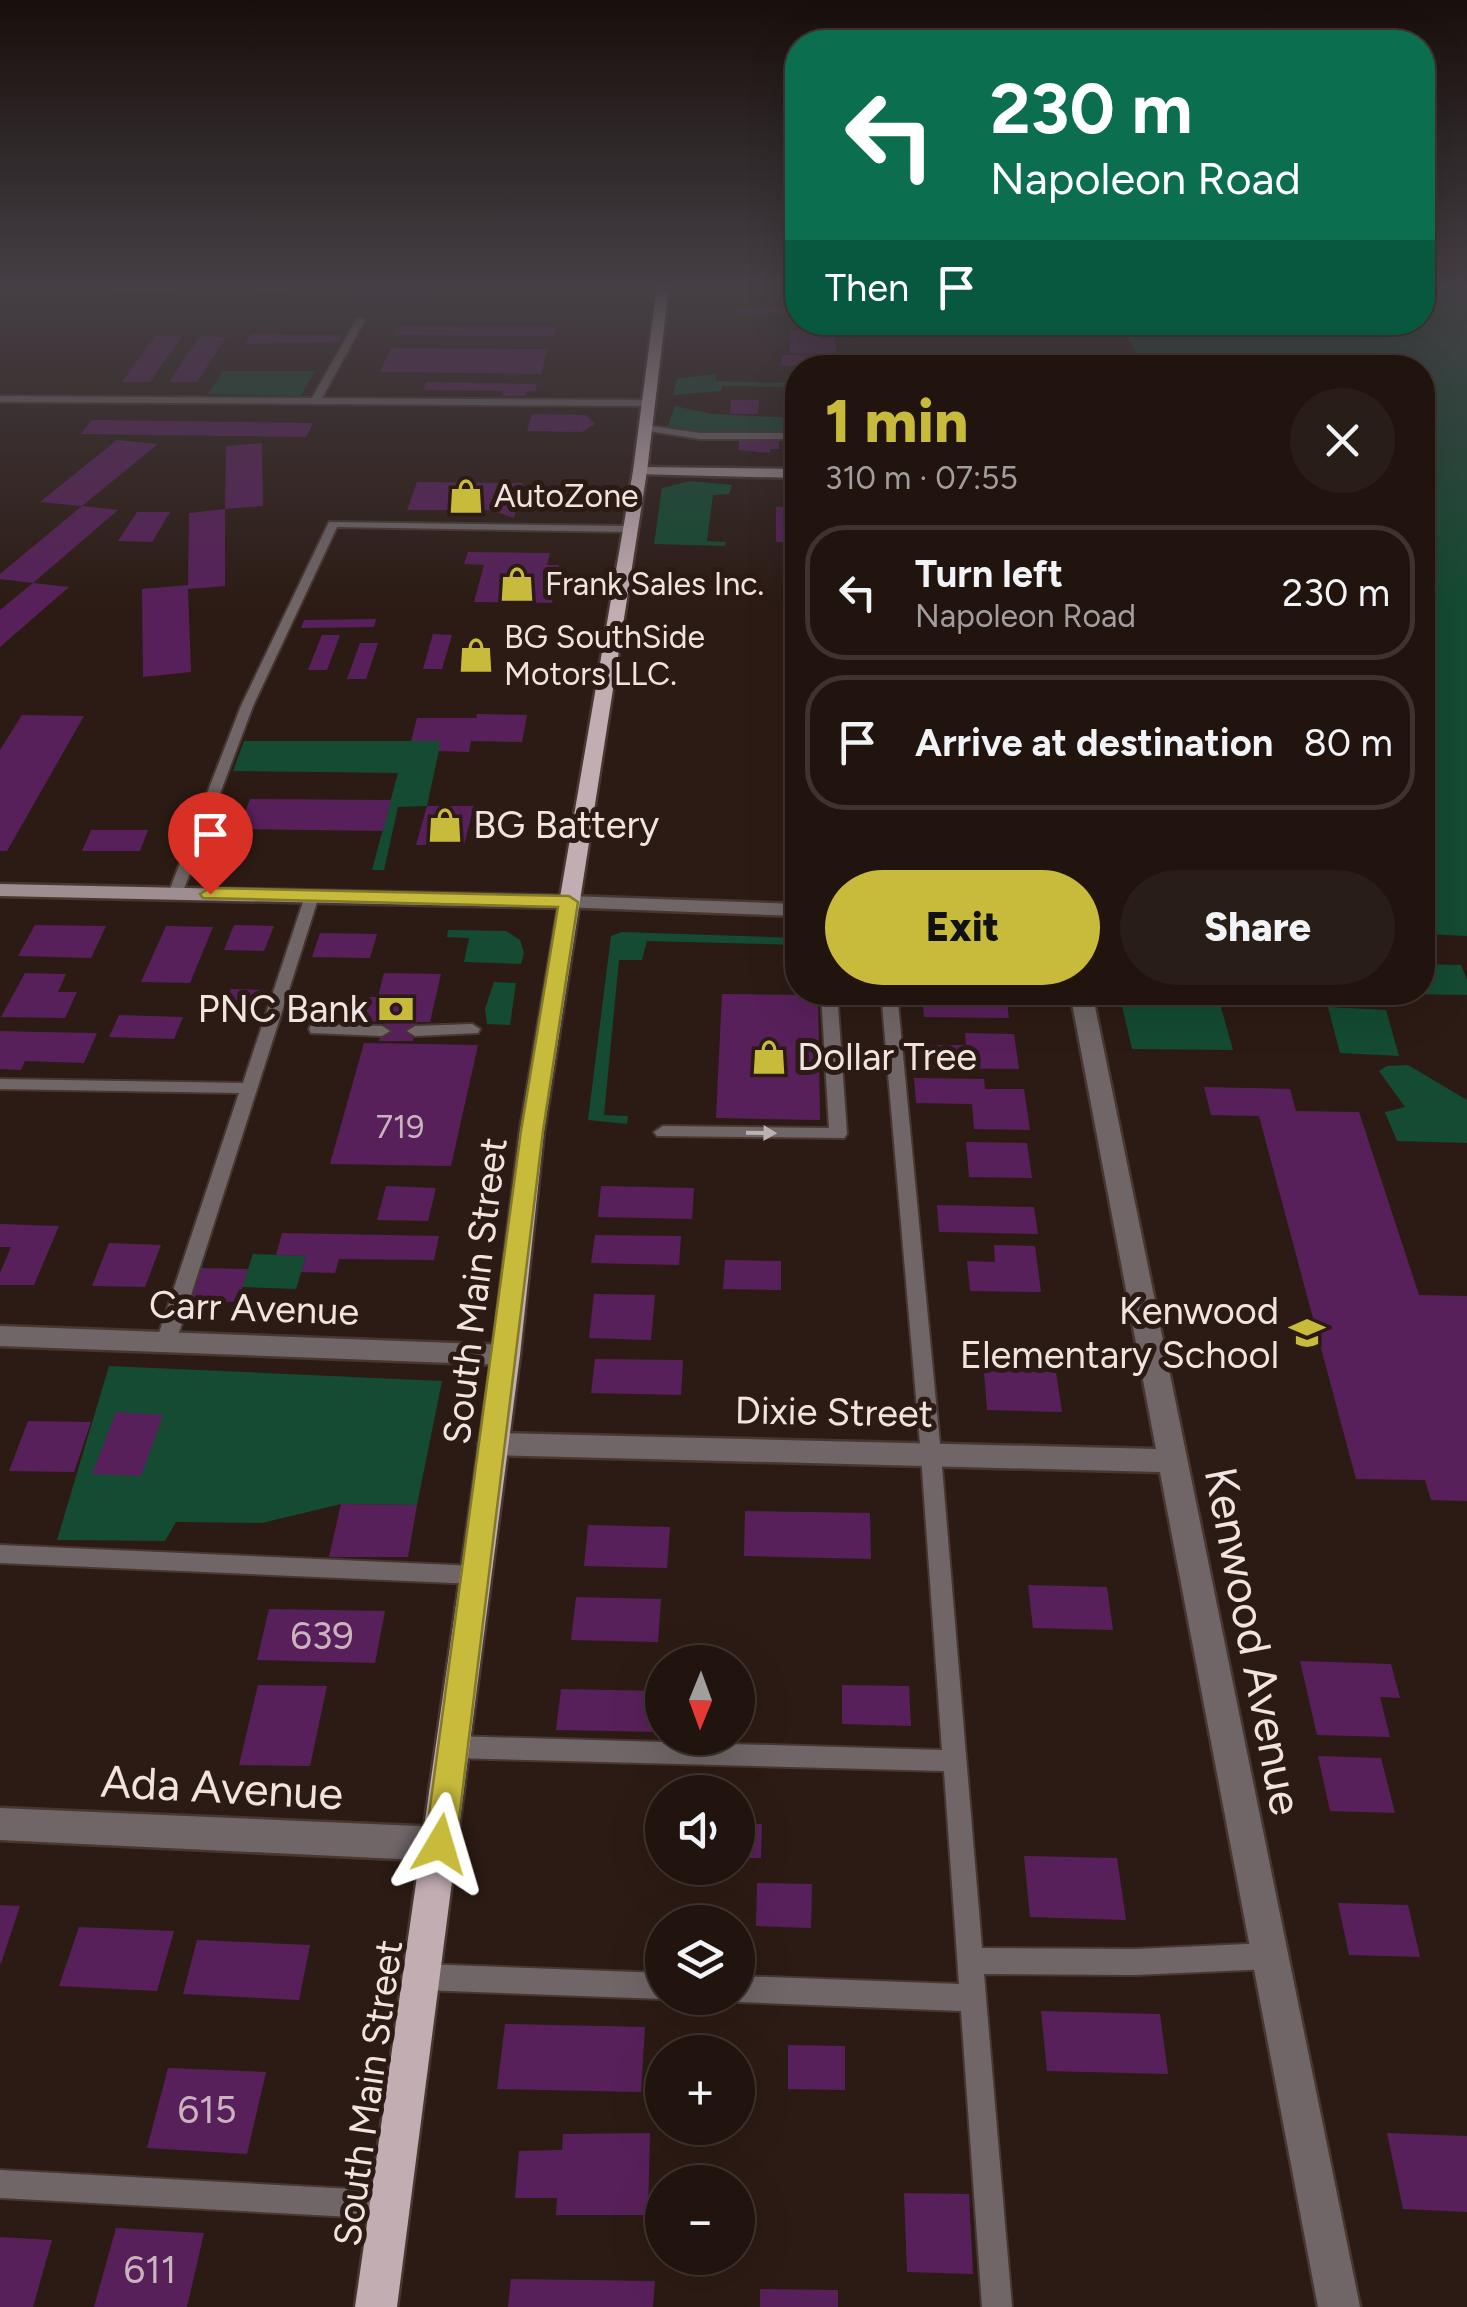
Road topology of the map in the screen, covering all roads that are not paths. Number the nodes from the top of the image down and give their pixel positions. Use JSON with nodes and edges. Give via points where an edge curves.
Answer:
{"nodes":[{"id":1,"x":319,"y":394,"type":"edge"},
{"id":2,"x":650,"y":394,"type":"edge"},
{"id":3,"x":0,"y":399,"type":"edge"},
{"id":4,"x":315,"y":401,"type":"junction"},
{"id":5,"x":647,"y":416,"type":"junction"},
{"id":6,"x":785,"y":436,"type":"edge"},
{"id":7,"x":785,"y":467,"type":"edge"},
{"id":8,"x":640,"y":471,"type":"junction"},
{"id":9,"x":629,"y":529,"type":"junction"},
{"id":10,"x":0,"y":890,"type":"edge"},
{"id":11,"x":175,"y":894,"type":"junction"},
{"id":12,"x":312,"y":896,"type":"junction"},
{"id":13,"x":569,"y":902,"type":"junction"},
{"id":14,"x":785,"y":910,"type":"edge"},
{"id":15,"x":830,"y":1005,"type":"edge"},
{"id":16,"x":890,"y":1005,"type":"edge"},
{"id":17,"x":1083,"y":1005,"type":"edge"},
{"id":18,"x":472,"y":1028,"type":"dead end"},
{"id":19,"x":317,"y":1029,"type":"dead end"},
{"id":20,"x":382,"y":1031,"type":"dead end"},
{"id":21,"x":415,"y":1031,"type":"dead end"},
{"id":22,"x":0,"y":1084,"type":"edge"},
{"id":23,"x":248,"y":1088,"type":"junction"},
{"id":24,"x":663,"y":1132,"type":"dead end"},
{"id":25,"x":0,"y":1336,"type":"edge"},
{"id":26,"x":166,"y":1342,"type":"junction"},
{"id":27,"x":506,"y":1354,"type":"junction"},
{"id":28,"x":493,"y":1444,"type":"junction"},
{"id":29,"x":931,"y":1455,"type":"junction"},
{"id":30,"x":1173,"y":1461,"type":"junction"},
{"id":31,"x":0,"y":1554,"type":"edge"},
{"id":32,"x":476,"y":1575,"type":"junction"},
{"id":33,"x":453,"y":1746,"type":"junction"},
{"id":34,"x":954,"y":1761,"type":"junction"},
{"id":35,"x":0,"y":1824,"type":"edge"},
{"id":36,"x":440,"y":1844,"type":"junction"},
{"id":37,"x":1270,"y":1956,"type":"junction"},
{"id":38,"x":970,"y":1961,"type":"junction"},
{"id":39,"x":422,"y":1978,"type":"junction"},
{"id":40,"x":645,"y":1985,"type":"edge"},
{"id":41,"x":755,"y":1990,"type":"edge"},
{"id":42,"x":972,"y":1998,"type":"junction"},
{"id":43,"x":0,"y":2184,"type":"edge"},
{"id":44,"x":390,"y":2205,"type":"junction"},
{"id":45,"x":376,"y":2307,"type":"edge"},
{"id":46,"x":996,"y":2307,"type":"edge"},
{"id":47,"x":1339,"y":2307,"type":"edge"}],
"edges":[{"from":1,"to":4,"type":"lane"},
{"from":2,"to":5,"type":"main road","name":"South Main Street"},
{"from":3,"to":4,"type":"lane"},
{"from":4,"to":5,"type":"lane"},
{"from":5,"to":6,"type":"lane","via":[[700,436]]},
{"from":5,"to":8,"type":"main road","name":"South Main Street"},
{"from":7,"to":8,"type":"main road"},
{"from":8,"to":9,"type":"main road","name":"South Main Street"},
{"from":9,"to":11,"type":"lane","via":[[333,524],[246,706]]},
{"from":9,"to":13,"type":"main road","name":"South Main Street"},
{"from":10,"to":11,"type":"main road"},
{"from":11,"to":12,"type":"main road"},
{"from":12,"to":13,"type":"main road"},
{"from":12,"to":23,"type":"lane"},
{"from":13,"to":14,"type":"street"},
{"from":13,"to":27,"type":"main road","name":"South Main Street","via":[[532,1131]]},
{"from":24,"to":15,"type":"lane","one_way":true,"via":[[838,1134]]},
{"from":16,"to":29,"type":"lane"},
{"from":17,"to":30,"type":"street","name":"Kenwood Avenue"},
{"from":18,"to":21,"type":"lane"},
{"from":19,"to":20,"type":"lane"},
{"from":22,"to":23,"type":"lane"},
{"from":23,"to":26,"type":"lane"},
{"from":25,"to":26,"type":"street","name":"Carr Avenue"},
{"from":26,"to":27,"type":"street","name":"Carr Avenue"},
{"from":27,"to":28,"type":"main road","name":"South Main Street"},
{"from":28,"to":29,"type":"street","name":"Dixie Street"},
{"from":28,"to":32,"type":"main road","name":"South Main Street"},
{"from":29,"to":30,"type":"street","name":"Dixie Street"},
{"from":29,"to":34,"type":"lane"},
{"from":30,"to":37,"type":"street","name":"Kenwood Avenue"},
{"from":31,"to":32,"type":"lane"},
{"from":32,"to":33,"type":"main road","name":"South Main Street"},
{"from":33,"to":34,"type":"lane"},
{"from":33,"to":36,"type":"main road","name":"South Main Street"},
{"from":34,"to":38,"type":"lane"},
{"from":35,"to":36,"type":"street","name":"Ada Avenue"},
{"from":36,"to":39,"type":"main road","name":"South Main Street"},
{"from":37,"to":38,"type":"lane"},
{"from":37,"to":47,"type":"street","name":"Kenwood Avenue"},
{"from":38,"to":42,"type":"lane"},
{"from":39,"to":40,"type":"lane"},
{"from":39,"to":44,"type":"main road","name":"South Main Street"},
{"from":41,"to":42,"type":"lane"},
{"from":42,"to":46,"type":"lane"},
{"from":43,"to":44,"type":"lane"},
{"from":44,"to":45,"type":"main road","name":"South Main Street"}]}
